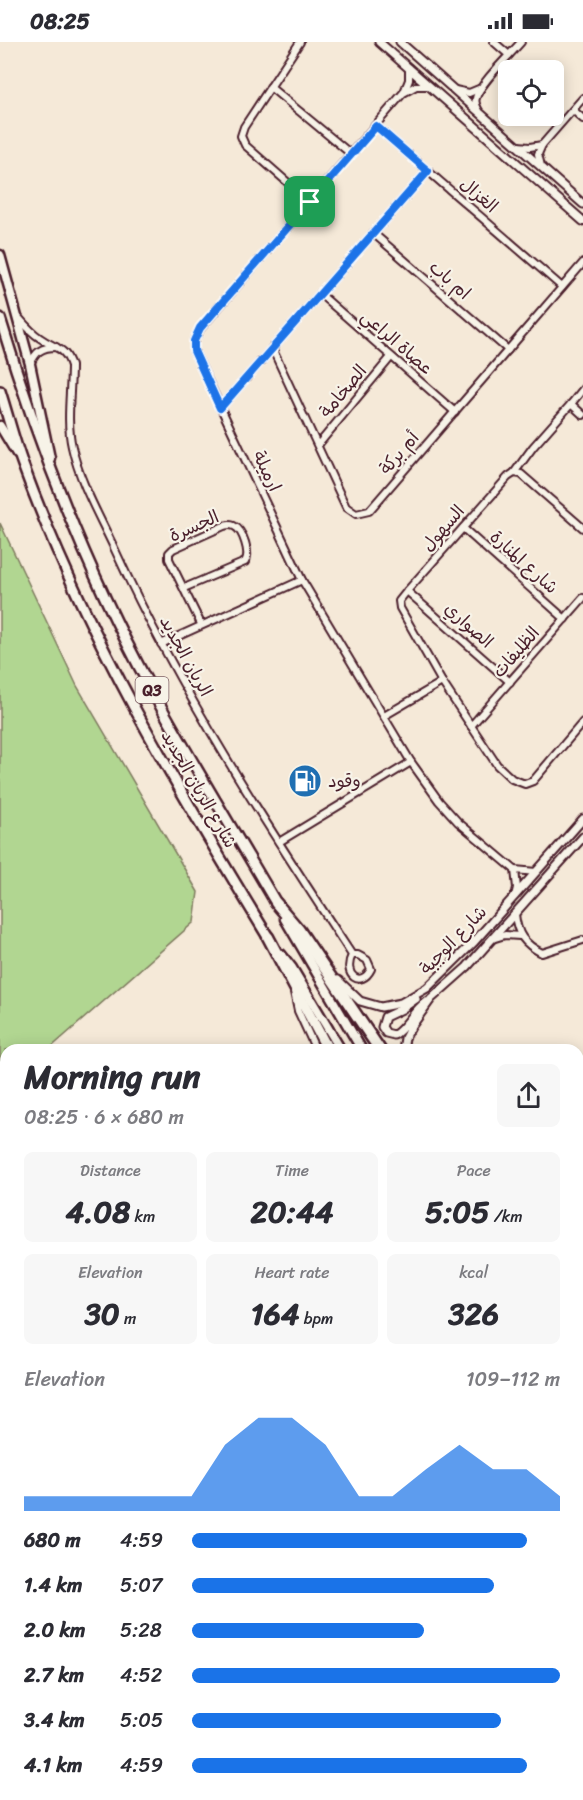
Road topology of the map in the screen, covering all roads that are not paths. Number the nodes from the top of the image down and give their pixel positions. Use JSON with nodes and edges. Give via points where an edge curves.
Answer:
{"nodes":[{"id":1,"x":300,"y":42,"type":"edge"},
{"id":2,"x":379,"y":42,"type":"edge"},
{"id":3,"x":400,"y":42,"type":"edge"},
{"id":4,"x":494,"y":42,"type":"edge"},
{"id":5,"x":521,"y":42,"type":"edge"},
{"id":6,"x":509,"y":56,"type":"junction"},
{"id":7,"x":409,"y":68,"type":"junction"},
{"id":8,"x":429,"y":86,"type":"junction"},
{"id":9,"x":270,"y":87,"type":"junction"},
{"id":10,"x":481,"y":87,"type":"junction"},
{"id":11,"x":455,"y":90,"type":"junction"},
{"id":12,"x":404,"y":92,"type":"junction"},
{"id":13,"x":583,"y":98,"type":"edge"},
{"id":14,"x":573,"y":110,"type":"junction"},
{"id":15,"x":480,"y":112,"type":"junction"},
{"id":16,"x":583,"y":119,"type":"edge"},
{"id":17,"x":376,"y":126,"type":"junction"},
{"id":18,"x":542,"y":145,"type":"junction"},
{"id":19,"x":518,"y":146,"type":"junction"},
{"id":20,"x":351,"y":154,"type":"junction"},
{"id":21,"x":542,"y":166,"type":"junction"},
{"id":22,"x":428,"y":171,"type":"junction"},
{"id":23,"x":310,"y":202,"type":"junction"},
{"id":24,"x":583,"y":204,"type":"edge"},
{"id":25,"x":583,"y":221,"type":"edge"},
{"id":26,"x":373,"y":233,"type":"junction"},
{"id":27,"x":0,"y":255,"type":"edge"},
{"id":28,"x":583,"y":263,"type":"edge"},
{"id":29,"x":562,"y":287,"type":"junction"},
{"id":30,"x":320,"y":294,"type":"junction"},
{"id":31,"x":0,"y":318,"type":"edge"},
{"id":32,"x":18,"y":318,"type":"junction"},
{"id":33,"x":59,"y":347,"type":"junction"},
{"id":34,"x":272,"y":348,"type":"junction"},
{"id":35,"x":508,"y":350,"type":"junction"},
{"id":36,"x":391,"y":357,"type":"junction"},
{"id":37,"x":30,"y":364,"type":"junction"},
{"id":38,"x":583,"y":389,"type":"edge"},
{"id":39,"x":0,"y":391,"type":"edge"},
{"id":40,"x":571,"y":404,"type":"junction"},
{"id":41,"x":220,"y":408,"type":"junction"},
{"id":42,"x":455,"y":412,"type":"junction"},
{"id":43,"x":583,"y":415,"type":"edge"},
{"id":44,"x":0,"y":426,"type":"edge"},
{"id":45,"x":318,"y":445,"type":"junction"},
{"id":46,"x":23,"y":465,"type":"junction"},
{"id":47,"x":51,"y":465,"type":"junction"},
{"id":48,"x":514,"y":473,"type":"junction"},
{"id":49,"x":463,"y":528,"type":"junction"},
{"id":50,"x":583,"y":528,"type":"edge"},
{"id":51,"x":302,"y":580,"type":"junction"},
{"id":52,"x":184,"y":588,"type":"junction"},
{"id":53,"x":407,"y":591,"type":"junction"},
{"id":54,"x":583,"y":598,"type":"edge"},
{"id":55,"x":565,"y":619,"type":"junction"},
{"id":56,"x":201,"y":624,"type":"junction"},
{"id":57,"x":161,"y":644,"type":"junction"},
{"id":58,"x":442,"y":682,"type":"junction"},
{"id":59,"x":510,"y":682,"type":"junction"},
{"id":60,"x":384,"y":716,"type":"junction"},
{"id":61,"x":583,"y":722,"type":"edge"},
{"id":62,"x":471,"y":726,"type":"junction"},
{"id":63,"x":411,"y":762,"type":"junction"},
{"id":64,"x":583,"y":819,"type":"edge"},
{"id":65,"x":583,"y":837,"type":"edge"},
{"id":66,"x":279,"y":842,"type":"junction"},
{"id":67,"x":515,"y":870,"type":"junction"},
{"id":68,"x":536,"y":872,"type":"junction"},
{"id":69,"x":515,"y":896,"type":"junction"},
{"id":70,"x":276,"y":903,"type":"junction"},
{"id":71,"x":515,"y":914,"type":"junction"},
{"id":72,"x":520,"y":936,"type":"junction"},
{"id":73,"x":268,"y":937,"type":"junction"},
{"id":74,"x":492,"y":939,"type":"junction"},
{"id":75,"x":583,"y":940,"type":"edge"},
{"id":76,"x":352,"y":955,"type":"dead end"},
{"id":77,"x":323,"y":965,"type":"junction"},
{"id":78,"x":292,"y":986,"type":"junction"},
{"id":79,"x":427,"y":988,"type":"junction"},
{"id":80,"x":431,"y":999,"type":"junction"},
{"id":81,"x":313,"y":1044,"type":"edge"},
{"id":82,"x":325,"y":1044,"type":"edge"},
{"id":83,"x":337,"y":1044,"type":"edge"},
{"id":84,"x":358,"y":1044,"type":"edge"},
{"id":85,"x":376,"y":1044,"type":"edge"},
{"id":86,"x":404,"y":1044,"type":"edge"}],
"edges":[{"from":1,"to":9,"type":"street"},
{"from":2,"to":7,"type":"street"},
{"from":3,"to":11,"type":"street"},
{"from":4,"to":6,"type":"street"},
{"from":5,"to":6,"type":"street"},
{"from":6,"to":10,"type":"street"},
{"from":7,"to":8,"type":"street"},
{"from":7,"to":12,"type":"street","name":"ارميلة"},
{"from":8,"to":12,"type":"street","via":[[416,86]]},
{"from":8,"to":25,"type":"street"},
{"from":9,"to":20,"type":"street"},
{"from":9,"to":23,"type":"street","via":[[242,129],[242,139]]},
{"from":10,"to":11,"type":"street","via":[[470,93]]},
{"from":10,"to":15,"type":"street","via":[[475,103]]},
{"from":11,"to":15,"type":"street"},
{"from":12,"to":17,"type":"street","name":"ارميلة"},
{"from":13,"to":14,"type":"street"},
{"from":14,"to":16,"type":"street"},
{"from":14,"to":18,"type":"street"},
{"from":15,"to":19,"type":"street"},
{"from":17,"to":20,"type":"street","name":"ارميلة"},
{"from":17,"to":22,"type":"street","name":"الغزال"},
{"from":18,"to":19,"type":"street"},
{"from":18,"to":21,"type":"street","via":[[538,154]]},
{"from":19,"to":21,"type":"street"},
{"from":20,"to":23,"type":"street","name":"ارميلة"},
{"from":21,"to":24,"type":"street"},
{"from":22,"to":26,"type":"street"},
{"from":22,"to":29,"type":"street","name":"الغزال"},
{"from":23,"to":41,"type":"street","name":"ارميلة","via":[[200,328],[194,341],[194,351]]},
{"from":26,"to":30,"type":"street"},
{"from":26,"to":35,"type":"street","name":"ام باب"},
{"from":27,"to":32,"type":"main road","name":"شارع الريان الجديد"},
{"from":28,"to":29,"type":"street","name":"أم بركة"},
{"from":29,"to":35,"type":"street","name":"أم بركة"},
{"from":30,"to":34,"type":"street"},
{"from":30,"to":36,"type":"street","name":"عصاة الراعي"},
{"from":31,"to":47,"type":"main road","name":"شارع الريان الجديد","number":"Q3"},
{"from":32,"to":33,"type":"street","via":[[40,338]]},
{"from":32,"to":37,"type":"main road","name":"شارع الريان الجديد"},
{"from":33,"to":37,"type":"street","via":[[36,352]]},
{"from":33,"to":57,"type":"street","name":"الريان الجديد","via":[[71,366],[72,447],[92,500]]},
{"from":34,"to":41,"type":"street"},
{"from":34,"to":45,"type":"street","name":"أم بركة"},
{"from":35,"to":42,"type":"street","name":"أم بركة"},
{"from":36,"to":42,"type":"street","name":"عصاة الراعي"},
{"from":36,"to":45,"type":"street","name":"الصخامة"},
{"from":37,"to":47,"type":"main road","name":"شارع الريان الجديد"},
{"from":38,"to":40,"type":"street","name":"السهول"},
{"from":39,"to":46,"type":"main road","name":"شارع الريان الجديد","number":"Q3"},
{"from":40,"to":43,"type":"street"},
{"from":40,"to":48,"type":"street","name":"السهول"},
{"from":41,"to":51,"type":"street","name":"ارميلة"},
{"from":42,"to":45,"type":"street","name":"أم بركة","via":[[369,511],[357,514],[346,507]]},
{"from":44,"to":46,"type":"main road","name":"شارع الريان الجديد"},
{"from":46,"to":73,"type":"main road","name":"شارع الريان الجديد","number":"Q3","via":[[70,577],[128,697],[166,769]]},
{"from":47,"to":70,"type":"main road","name":"شارع الريان الجديد","number":"Q3","via":[[88,559],[150,687]]},
{"from":48,"to":49,"type":"street","name":"السهول"},
{"from":48,"to":50,"type":"street"},
{"from":49,"to":53,"type":"street","name":"السهول"},
{"from":49,"to":55,"type":"street","name":"شارع المنارة"},
{"from":51,"to":56,"type":"street"},
{"from":51,"to":60,"type":"street","name":"ارميلة"},
{"from":52,"to":52,"type":"street","name":"الجسرة","via":[[169,553],[224,526],[237,528],[248,551],[245,562]]},
{"from":52,"to":56,"type":"street","name":"الجسرة"},
{"from":53,"to":58,"type":"street","via":[[399,601],[400,608]]},
{"from":53,"to":59,"type":"street","name":"الصواري"},
{"from":54,"to":55,"type":"street","name":"الظليفات"},
{"from":55,"to":59,"type":"street","name":"الظليفات"},
{"from":56,"to":57,"type":"street"},
{"from":57,"to":66,"type":"street","name":"الريان الجديد"},
{"from":58,"to":60,"type":"street"},
{"from":58,"to":62,"type":"street"},
{"from":59,"to":62,"type":"street","name":"الظليفات"},
{"from":60,"to":63,"type":"street","name":"ارميلة"},
{"from":61,"to":62,"type":"street","via":[[533,781],[525,784],[505,774]]},
{"from":63,"to":66,"type":"street"},
{"from":63,"to":67,"type":"street","name":"ارميلة","via":[[449,813]]},
{"from":64,"to":68,"type":"street","name":"شارع الوجبة"},
{"from":65,"to":71,"type":"street","name":"شارع الوجبة"},
{"from":66,"to":76,"type":"street","name":"الريان الجديد"},
{"from":67,"to":68,"type":"street"},
{"from":67,"to":69,"type":"street"},
{"from":68,"to":69,"type":"street","name":"شارع الوجبة"},
{"from":69,"to":79,"type":"street","name":"شارع الوجبة"},
{"from":70,"to":77,"type":"highway"},
{"from":70,"to":84,"type":"main road","name":"شارع الريان الجديد","number":"Q3"},
{"from":71,"to":72,"type":"street"},
{"from":71,"to":74,"type":"street","name":"شارع الوجبة"},
{"from":72,"to":74,"type":"street"},
{"from":72,"to":75,"type":"street","via":[[542,954]]},
{"from":73,"to":78,"type":"highway"},
{"from":73,"to":83,"type":"main road","name":"شارع الريان الجديد","via":[[292,968]]},
{"from":74,"to":80,"type":"street","name":"شارع الوجبة"},
{"from":77,"to":79,"type":"street","name":"شارع الوجبة","via":[[351,994],[371,1006],[395,1005]]},
{"from":77,"to":85,"type":"highway"},
{"from":78,"to":81,"type":"street"},
{"from":78,"to":82,"type":"highway"},
{"from":79,"to":80,"type":"street","via":[[412,1003],[385,1017],[383,1030],[396,1034]]},
{"from":80,"to":86,"type":"street","name":"شارع الوجبة"}]}
